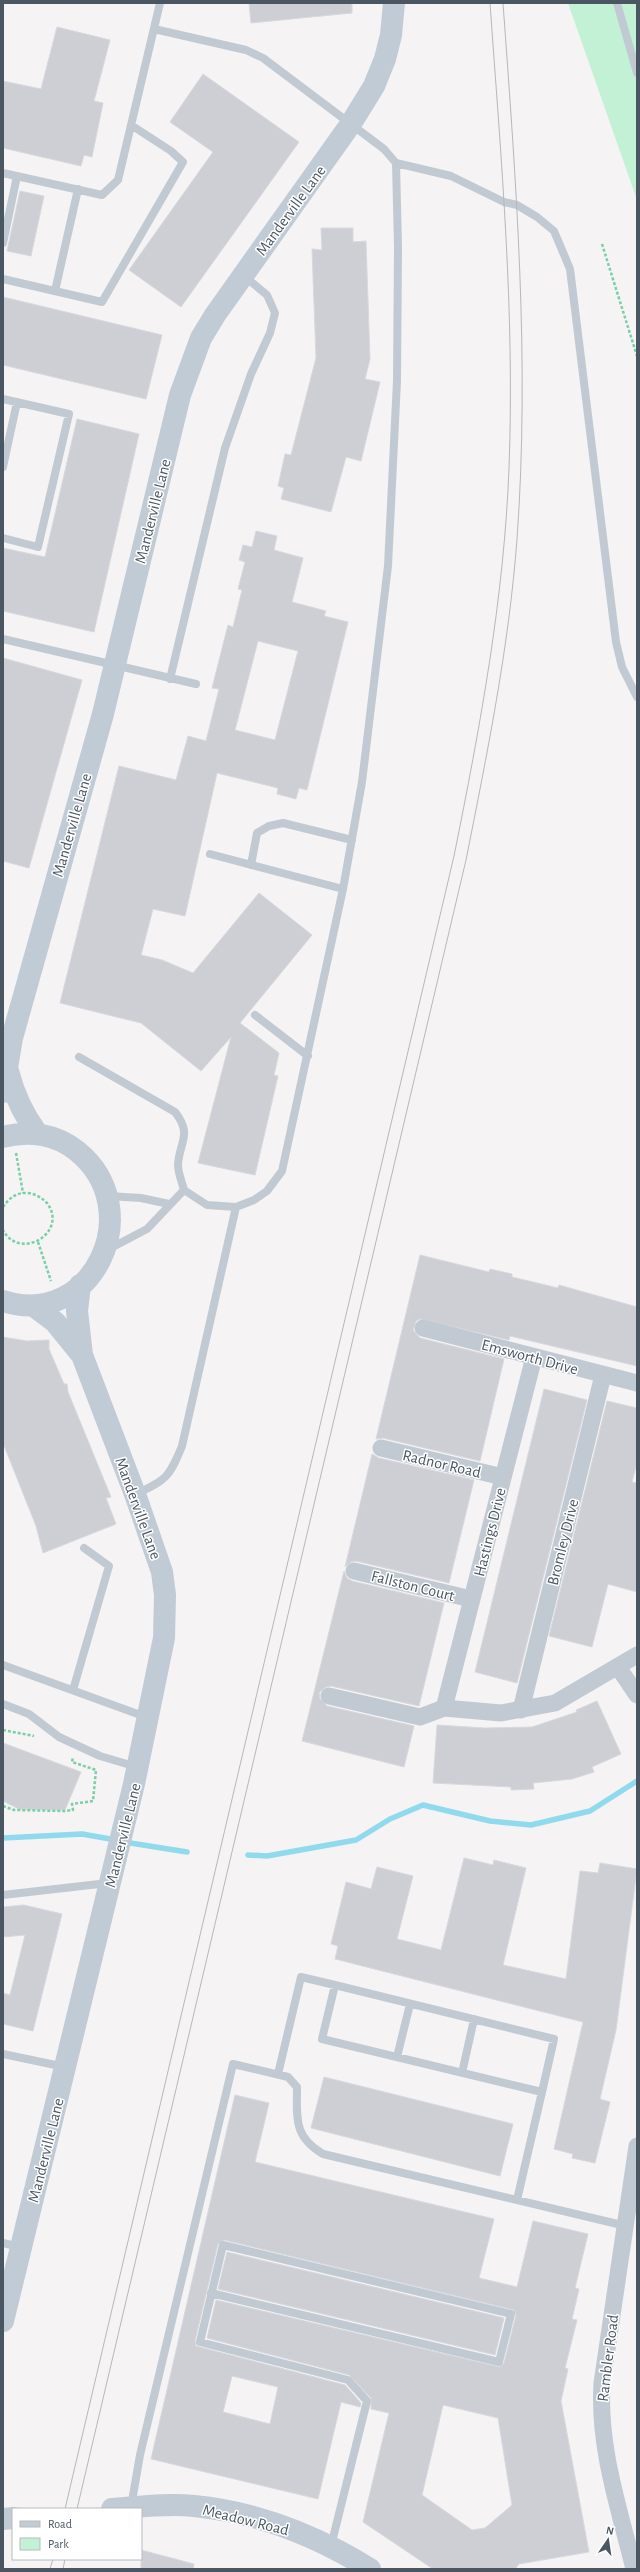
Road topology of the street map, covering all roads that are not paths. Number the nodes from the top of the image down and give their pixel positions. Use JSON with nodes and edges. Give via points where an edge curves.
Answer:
{"nodes":[{"id":1,"x":160,"y":3,"type":"edge"},
{"id":2,"x":394,"y":3,"type":"edge"},
{"id":3,"x":617,"y":3,"type":"edge"},
{"id":4,"x":154,"y":29,"type":"junction"},
{"id":5,"x":637,"y":73,"type":"edge"},
{"id":6,"x":131,"y":125,"type":"junction"},
{"id":7,"x":350,"y":125,"type":"junction"},
{"id":8,"x":396,"y":162,"type":"junction"},
{"id":9,"x":3,"y":173,"type":"edge"},
{"id":10,"x":17,"y":176,"type":"junction"},
{"id":11,"x":78,"y":189,"type":"junction"},
{"id":12,"x":3,"y":243,"type":"edge"},
{"id":13,"x":242,"y":275,"type":"junction"},
{"id":14,"x":3,"y":279,"type":"edge"},
{"id":15,"x":56,"y":291,"type":"junction"},
{"id":16,"x":3,"y":399,"type":"edge"},
{"id":17,"x":17,"y":402,"type":"junction"},
{"id":18,"x":3,"y":467,"type":"edge"},
{"id":19,"x":3,"y":538,"type":"edge"},
{"id":20,"x":3,"y":638,"type":"edge"},
{"id":21,"x":115,"y":667,"type":"junction"},
{"id":22,"x":170,"y":679,"type":"junction"},
{"id":23,"x":196,"y":684,"type":"dead end"},
{"id":24,"x":637,"y":698,"type":"edge"},
{"id":25,"x":352,"y":840,"type":"junction"},
{"id":26,"x":210,"y":854,"type":"dead end"},
{"id":27,"x":250,"y":865,"type":"junction"},
{"id":28,"x":343,"y":889,"type":"junction"},
{"id":29,"x":255,"y":1015,"type":"dead end"},
{"id":30,"x":308,"y":1056,"type":"junction"},
{"id":31,"x":79,"y":1057,"type":"dead end"},
{"id":32,"x":7,"y":1064,"type":"junction"},
{"id":33,"x":3,"y":1092,"type":"edge"},
{"id":34,"x":37,"y":1134,"type":"junction"},
{"id":35,"x":9,"y":1144,"type":"edge"},
{"id":36,"x":184,"y":1190,"type":"junction"},
{"id":37,"x":108,"y":1196,"type":"junction"},
{"id":38,"x":169,"y":1204,"type":"junction"},
{"id":39,"x":236,"y":1207,"type":"junction"},
{"id":40,"x":104,"y":1251,"type":"junction"},
{"id":41,"x":80,"y":1285,"type":"junction"},
{"id":42,"x":3,"y":1301,"type":"edge"},
{"id":43,"x":35,"y":1307,"type":"junction"},
{"id":44,"x":423,"y":1328,"type":"dead end"},
{"id":45,"x":82,"y":1355,"type":"junction"},
{"id":46,"x":534,"y":1357,"type":"junction"},
{"id":47,"x":603,"y":1375,"type":"junction"},
{"id":48,"x":637,"y":1383,"type":"edge"},
{"id":49,"x":381,"y":1448,"type":"dead end"},
{"id":50,"x":503,"y":1477,"type":"junction"},
{"id":51,"x":135,"y":1494,"type":"junction"},
{"id":52,"x":84,"y":1548,"type":"dead end"},
{"id":53,"x":354,"y":1571,"type":"dead end"},
{"id":54,"x":472,"y":1599,"type":"junction"},
{"id":55,"x":637,"y":1656,"type":"edge"},
{"id":56,"x":3,"y":1665,"type":"edge"},
{"id":57,"x":618,"y":1667,"type":"junction"},
{"id":58,"x":73,"y":1690,"type":"junction"},
{"id":59,"x":637,"y":1695,"type":"edge"},
{"id":60,"x":329,"y":1696,"type":"dead end"},
{"id":61,"x":3,"y":1704,"type":"edge"},
{"id":62,"x":444,"y":1708,"type":"junction"},
{"id":63,"x":521,"y":1710,"type":"junction"},
{"id":64,"x":148,"y":1718,"type":"junction"},
{"id":65,"x":138,"y":1767,"type":"junction"},
{"id":66,"x":111,"y":1882,"type":"junction"},
{"id":67,"x":3,"y":1895,"type":"edge"},
{"id":68,"x":335,"y":1985,"type":"junction"},
{"id":69,"x":410,"y":2004,"type":"junction"},
{"id":70,"x":474,"y":2019,"type":"junction"},
{"id":71,"x":3,"y":2054,"type":"edge"},
{"id":72,"x":397,"y":2058,"type":"junction"},
{"id":73,"x":65,"y":2068,"type":"junction"},
{"id":74,"x":462,"y":2073,"type":"junction"},
{"id":75,"x":278,"y":2074,"type":"junction"},
{"id":76,"x":542,"y":2092,"type":"junction"},
{"id":77,"x":637,"y":2146,"type":"edge"},
{"id":78,"x":517,"y":2200,"type":"junction"},
{"id":79,"x":626,"y":2226,"type":"junction"},
{"id":80,"x":12,"y":2245,"type":"edge"},
{"id":81,"x":211,"y":2293,"type":"junction"},
{"id":82,"x":3,"y":2321,"type":"edge"},
{"id":83,"x":121,"y":2508,"type":"edge"},
{"id":84,"x":331,"y":2546,"type":"junction"},
{"id":85,"x":370,"y":2569,"type":"edge"},
{"id":86,"x":634,"y":2569,"type":"edge"}],
"edges":[{"from":1,"to":4,"type":"lane"},
{"from":2,"to":7,"type":"street","name":"Manderville Lane","via":[[391,35],[385,59],[374,86]]},
{"from":3,"to":5,"type":"lane"},
{"from":4,"to":6,"type":"lane"},
{"from":4,"to":7,"type":"lane","via":[[246,50],[263,58]]},
{"from":6,"to":11,"type":"lane","via":[[118,180],[102,195]]},
{"from":6,"to":15,"type":"lane","via":[[171,151],[183,162],[102,302]]},
{"from":7,"to":8,"type":"lane","via":[[384,149]]},
{"from":7,"to":13,"type":"street","name":"Manderville Lane"},
{"from":8,"to":24,"type":"lane","via":[[451,176],[504,202],[517,205],[554,231],[570,269],[616,642],[622,667]]},
{"from":8,"to":25,"type":"lane","via":[[397,381],[388,566],[362,782]]},
{"from":9,"to":10,"type":"lane"},
{"from":10,"to":11,"type":"lane"},
{"from":10,"to":12,"type":"lane"},
{"from":11,"to":15,"type":"lane"},
{"from":13,"to":21,"type":"street","name":"Manderville Lane","via":[[201,338],[180,395]]},
{"from":13,"to":22,"type":"lane","via":[[267,295],[275,313],[270,333],[251,374],[227,441]]},
{"from":14,"to":15,"type":"lane"},
{"from":16,"to":17,"type":"lane"},
{"from":17,"to":18,"type":"lane"},
{"from":17,"to":19,"type":"lane","via":[[69,414],[38,547]]},
{"from":20,"to":21,"type":"lane"},
{"from":21,"to":22,"type":"lane"},
{"from":21,"to":32,"type":"street","name":"Manderville Lane","via":[[30,970]]},
{"from":22,"to":23,"type":"lane"},
{"from":25,"to":27,"type":"lane","via":[[283,823],[269,826],[257,833]]},
{"from":25,"to":28,"type":"lane"},
{"from":26,"to":27,"type":"lane"},
{"from":27,"to":28,"type":"lane"},
{"from":28,"to":30,"type":"lane"},
{"from":29,"to":30,"type":"lane"},
{"from":30,"to":39,"type":"lane","via":[[282,1171],[267,1191],[254,1200]]},
{"from":31,"to":36,"type":"lane","via":[[175,1112],[186,1132],[178,1166]]},
{"from":32,"to":33,"type":"street","name":"Manderville Lane"},
{"from":32,"to":34,"type":"street","name":"Manderville Lane","via":[[22,1114]]},
{"from":34,"to":35,"type":"street","via":[[15,1134]]},
{"from":34,"to":37,"type":"street","via":[[68,1144],[89,1161],[104,1183]]},
{"from":36,"to":38,"type":"lane"},
{"from":36,"to":39,"type":"lane","via":[[207,1205]]},
{"from":37,"to":38,"type":"lane","via":[[141,1198]]},
{"from":37,"to":40,"type":"street","via":[[111,1209],[110,1236]]},
{"from":38,"to":40,"type":"lane","via":[[147,1228]]},
{"from":39,"to":51,"type":"lane","via":[[182,1446],[172,1469],[162,1482]]},
{"from":40,"to":41,"type":"street","via":[[101,1260]]},
{"from":41,"to":43,"type":"street","via":[[52,1303]]},
{"from":41,"to":45,"type":"street","name":"Manderville Lane","via":[[77,1311]]},
{"from":42,"to":43,"type":"street"},
{"from":43,"to":45,"type":"street","name":"Manderville Lane","via":[[56,1322]]},
{"from":44,"to":46,"type":"street","name":"Emsworth Drive"},
{"from":45,"to":51,"type":"street","name":"Manderville Lane"},
{"from":46,"to":47,"type":"street","name":"Emsworth Drive"},
{"from":46,"to":50,"type":"street","name":"Hastings Drive"},
{"from":47,"to":48,"type":"street","name":"Emsworth Drive"},
{"from":47,"to":63,"type":"street","name":"Bromley Drive"},
{"from":49,"to":50,"type":"street","name":"Radnor Road"},
{"from":50,"to":54,"type":"street","name":"Hastings Drive"},
{"from":51,"to":64,"type":"street","name":"Manderville Lane","via":[[162,1572],[165,1595],[164,1638]]},
{"from":52,"to":58,"type":"lane","via":[[109,1566]]},
{"from":53,"to":54,"type":"street","name":"Fallston Court"},
{"from":54,"to":62,"type":"street","name":"Hastings Drive"},
{"from":55,"to":57,"type":"street"},
{"from":56,"to":58,"type":"lane"},
{"from":57,"to":59,"type":"street"},
{"from":57,"to":63,"type":"street","via":[[555,1703]]},
{"from":58,"to":64,"type":"lane"},
{"from":60,"to":62,"type":"street","via":[[420,1717]]},
{"from":61,"to":65,"type":"lane","via":[[29,1714],[59,1737],[100,1756]]},
{"from":62,"to":63,"type":"street","via":[[501,1713]]},
{"from":64,"to":65,"type":"street","name":"Manderville Lane"},
{"from":65,"to":66,"type":"street","name":"Manderville Lane"},
{"from":66,"to":67,"type":"lane"},
{"from":66,"to":73,"type":"street","name":"Manderville Lane"},
{"from":68,"to":69,"type":"lane"},
{"from":68,"to":72,"type":"lane","via":[[322,2039]]},
{"from":68,"to":75,"type":"lane","via":[[301,1977]]},
{"from":69,"to":70,"type":"lane"},
{"from":69,"to":72,"type":"lane"},
{"from":70,"to":74,"type":"lane"},
{"from":70,"to":76,"type":"lane","via":[[554,2039]]},
{"from":71,"to":73,"type":"lane"},
{"from":72,"to":74,"type":"lane"},
{"from":73,"to":80,"type":"street","name":"Manderville Lane"},
{"from":74,"to":76,"type":"lane"},
{"from":75,"to":78,"type":"lane","via":[[288,2078],[297,2087],[297,2126],[308,2145],[323,2154]]},
{"from":75,"to":83,"type":"lane","via":[[233,2064],[140,2455]]},
{"from":76,"to":78,"type":"lane"},
{"from":77,"to":79,"type":"street","name":"Rambler Road"},
{"from":78,"to":79,"type":"lane"},
{"from":79,"to":86,"type":"street","name":"Rambler Road","via":[[600,2412],[603,2445]]},
{"from":80,"to":82,"type":"street","name":"Manderville Lane"},
{"from":81,"to":81,"type":"lane","via":[[223,2245],[511,2314],[499,2362]]},
{"from":81,"to":84,"type":"lane","via":[[200,2342],[348,2380],[367,2401]]},
{"from":83,"to":84,"type":"street","name":"Meadow Road","via":[[193,2506],[229,2511],[297,2532]]},
{"from":84,"to":85,"type":"street","name":"Meadow Road"}]}
